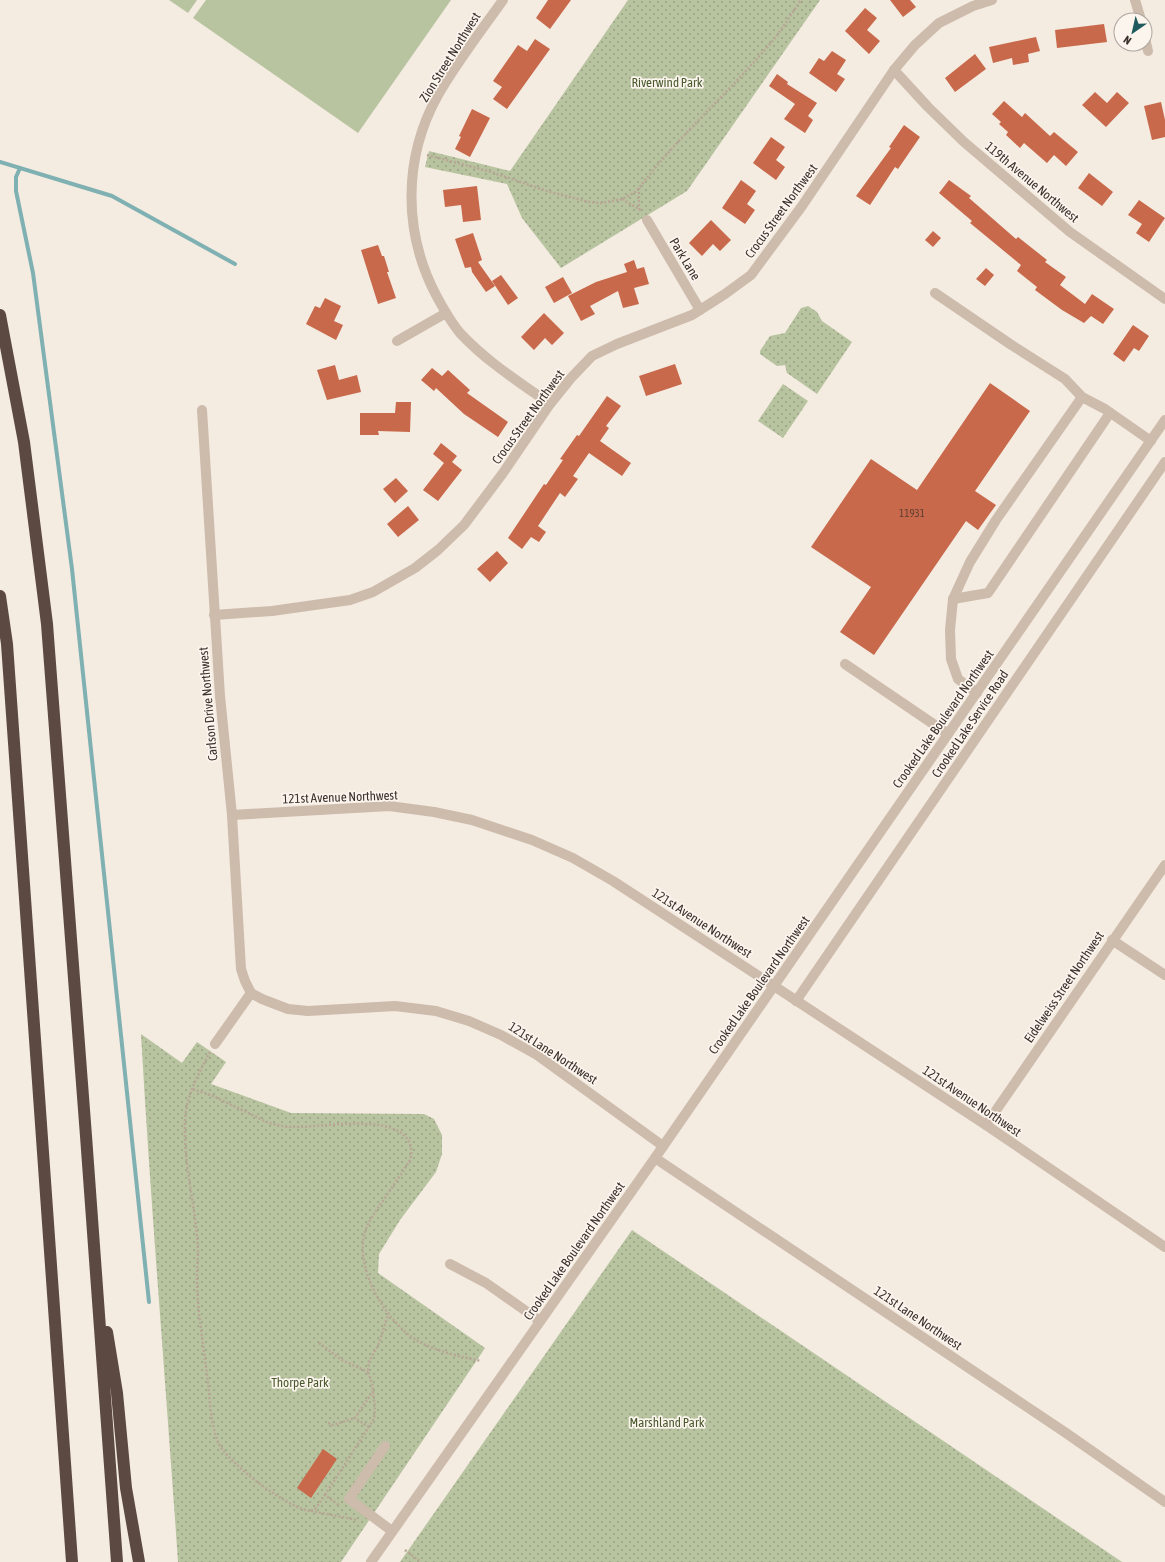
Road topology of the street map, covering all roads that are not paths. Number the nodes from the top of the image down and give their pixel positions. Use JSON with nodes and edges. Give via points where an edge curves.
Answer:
{"nodes":[{"id":1,"x":502,"y":0,"type":"edge"},
{"id":2,"x":992,"y":0,"type":"edge"},
{"id":3,"x":1136,"y":0,"type":"edge"},
{"id":4,"x":1139,"y":12,"type":"edge"},
{"id":5,"x":894,"y":70,"type":"junction"},
{"id":6,"x":647,"y":220,"type":"road end"},
{"id":7,"x":935,"y":293,"type":"dead end"},
{"id":8,"x":1165,"y":299,"type":"edge"},
{"id":9,"x":700,"y":310,"type":"junction"},
{"id":10,"x":446,"y":313,"type":"junction"},
{"id":11,"x":0,"y":315,"type":"edge"},
{"id":12,"x":397,"y":341,"type":"dead end"},
{"id":13,"x":1082,"y":397,"type":"junction"},
{"id":14,"x":550,"y":404,"type":"junction"},
{"id":15,"x":202,"y":410,"type":"dead end"},
{"id":16,"x":1110,"y":413,"type":"junction"},
{"id":17,"x":1165,"y":421,"type":"edge"},
{"id":18,"x":1151,"y":441,"type":"junction"},
{"id":19,"x":1165,"y":462,"type":"edge"},
{"id":20,"x":0,"y":596,"type":"edge"},
{"id":21,"x":953,"y":599,"type":"junction"},
{"id":22,"x":214,"y":615,"type":"junction"},
{"id":23,"x":845,"y":664,"type":"dead end"},
{"id":24,"x":977,"y":693,"type":"junction"},
{"id":25,"x":948,"y":734,"type":"junction"},
{"id":26,"x":232,"y":815,"type":"junction"},
{"id":27,"x":1165,"y":865,"type":"edge"},
{"id":28,"x":1112,"y":940,"type":"junction"},
{"id":29,"x":1165,"y":975,"type":"edge"},
{"id":30,"x":774,"y":986,"type":"junction"},
{"id":31,"x":251,"y":993,"type":"junction"},
{"id":32,"x":796,"y":1001,"type":"junction"},
{"id":33,"x":215,"y":1044,"type":"road end"},
{"id":34,"x":986,"y":1125,"type":"junction"},
{"id":35,"x":663,"y":1146,"type":"junction"},
{"id":36,"x":655,"y":1158,"type":"junction"},
{"id":37,"x":1165,"y":1247,"type":"edge"},
{"id":38,"x":450,"y":1264,"type":"dead end"},
{"id":39,"x":98,"y":1300,"type":"junction"},
{"id":40,"x":540,"y":1322,"type":"junction"},
{"id":41,"x":385,"y":1446,"type":"dead end"},
{"id":42,"x":1165,"y":1502,"type":"edge"},
{"id":43,"x":392,"y":1531,"type":"junction"},
{"id":44,"x":72,"y":1562,"type":"edge"},
{"id":45,"x":116,"y":1562,"type":"edge"},
{"id":46,"x":139,"y":1562,"type":"edge"},
{"id":47,"x":371,"y":1562,"type":"edge"}],
"edges":[{"from":1,"to":10,"type":"street","name":"Zion Street Northwest","via":[[438,96],[415,153],[411,193],[413,226],[427,278]]},
{"from":2,"to":5,"type":"street","name":"Crocus Street Northwest","via":[[973,6],[939,24],[914,45]]},
{"from":3,"to":4,"type":"street"},
{"from":5,"to":8,"type":"street","name":"119th Avenue Northwest","via":[[964,142],[1070,232]]},
{"from":5,"to":9,"type":"street","name":"Crocus Street Northwest","via":[[802,206],[751,275]]},
{"from":6,"to":9,"type":"street","name":"Park Lane"},
{"from":7,"to":13,"type":"street","via":[[1065,379]]},
{"from":9,"to":14,"type":"street","name":"Crocus Street Northwest","via":[[592,356]]},
{"from":10,"to":12,"type":"street"},
{"from":10,"to":14,"type":"street","name":"Zion Street Northwest","via":[[459,332],[480,353]]},
{"from":11,"to":39,"type":"highway","via":[[24,442],[47,624]]},
{"from":13,"to":16,"type":"street"},
{"from":13,"to":21,"type":"street","via":[[996,520],[970,562]]},
{"from":14,"to":22,"type":"street","name":"Crocus Street Northwest","via":[[464,525],[415,568],[373,592],[350,600],[272,611]]},
{"from":15,"to":22,"type":"street","name":"Carlson Drive Northwest"},
{"from":16,"to":18,"type":"street"},
{"from":16,"to":21,"type":"street","via":[[988,593]]},
{"from":17,"to":18,"type":"street","name":"Crooked Lake Boulevard Northwest"},
{"from":18,"to":24,"type":"street","name":"Crooked Lake Boulevard Northwest"},
{"from":19,"to":32,"type":"street","name":"Crooked Lake Service Road"},
{"from":20,"to":44,"type":"highway","via":[[8,668]]},
{"from":21,"to":24,"type":"street","via":[[951,659],[958,679]]},
{"from":22,"to":26,"type":"street","name":"Carlson Drive Northwest"},
{"from":23,"to":25,"type":"street"},
{"from":24,"to":25,"type":"street","name":"Crooked Lake Boulevard Northwest"},
{"from":25,"to":30,"type":"street","name":"Crooked Lake Boulevard Northwest"},
{"from":26,"to":30,"type":"street","name":"121st Avenue Northwest","via":[[389,806],[472,820],[532,840],[614,880]]},
{"from":26,"to":31,"type":"street","name":"Carlson Drive Northwest","via":[[241,969]]},
{"from":27,"to":28,"type":"street","name":"Eidelweiss Street Northwest"},
{"from":28,"to":29,"type":"street"},
{"from":28,"to":34,"type":"street","name":"Eidelweiss Street Northwest"},
{"from":30,"to":32,"type":"street","name":"121st Avenue Northwest"},
{"from":30,"to":35,"type":"street","name":"Crooked Lake Boulevard Northwest"},
{"from":31,"to":33,"type":"street"},
{"from":31,"to":35,"type":"street","name":"121st Lane Northwest","via":[[288,1009],[308,1011],[395,1006],[436,1012],[469,1021],[502,1034],[537,1055]]},
{"from":32,"to":34,"type":"street","name":"121st Avenue Northwest"},
{"from":34,"to":37,"type":"street","name":"121st Avenue Northwest"},
{"from":35,"to":36,"type":"street","name":"Crooked Lake Boulevard Northwest"},
{"from":36,"to":40,"type":"street","name":"Crooked Lake Boulevard Northwest"},
{"from":36,"to":42,"type":"street","name":"121st Lane Northwest"},
{"from":38,"to":40,"type":"street","via":[[486,1283]]},
{"from":39,"to":45,"type":"highway"},
{"from":39,"to":46,"type":"highway","via":[[108,1337],[126,1488]]},
{"from":40,"to":43,"type":"street","name":"Crooked Lake Boulevard Northwest"},
{"from":41,"to":43,"type":"street","via":[[349,1499]]},
{"from":43,"to":47,"type":"street","name":"Crooked Lake Boulevard Northwest"}]}
